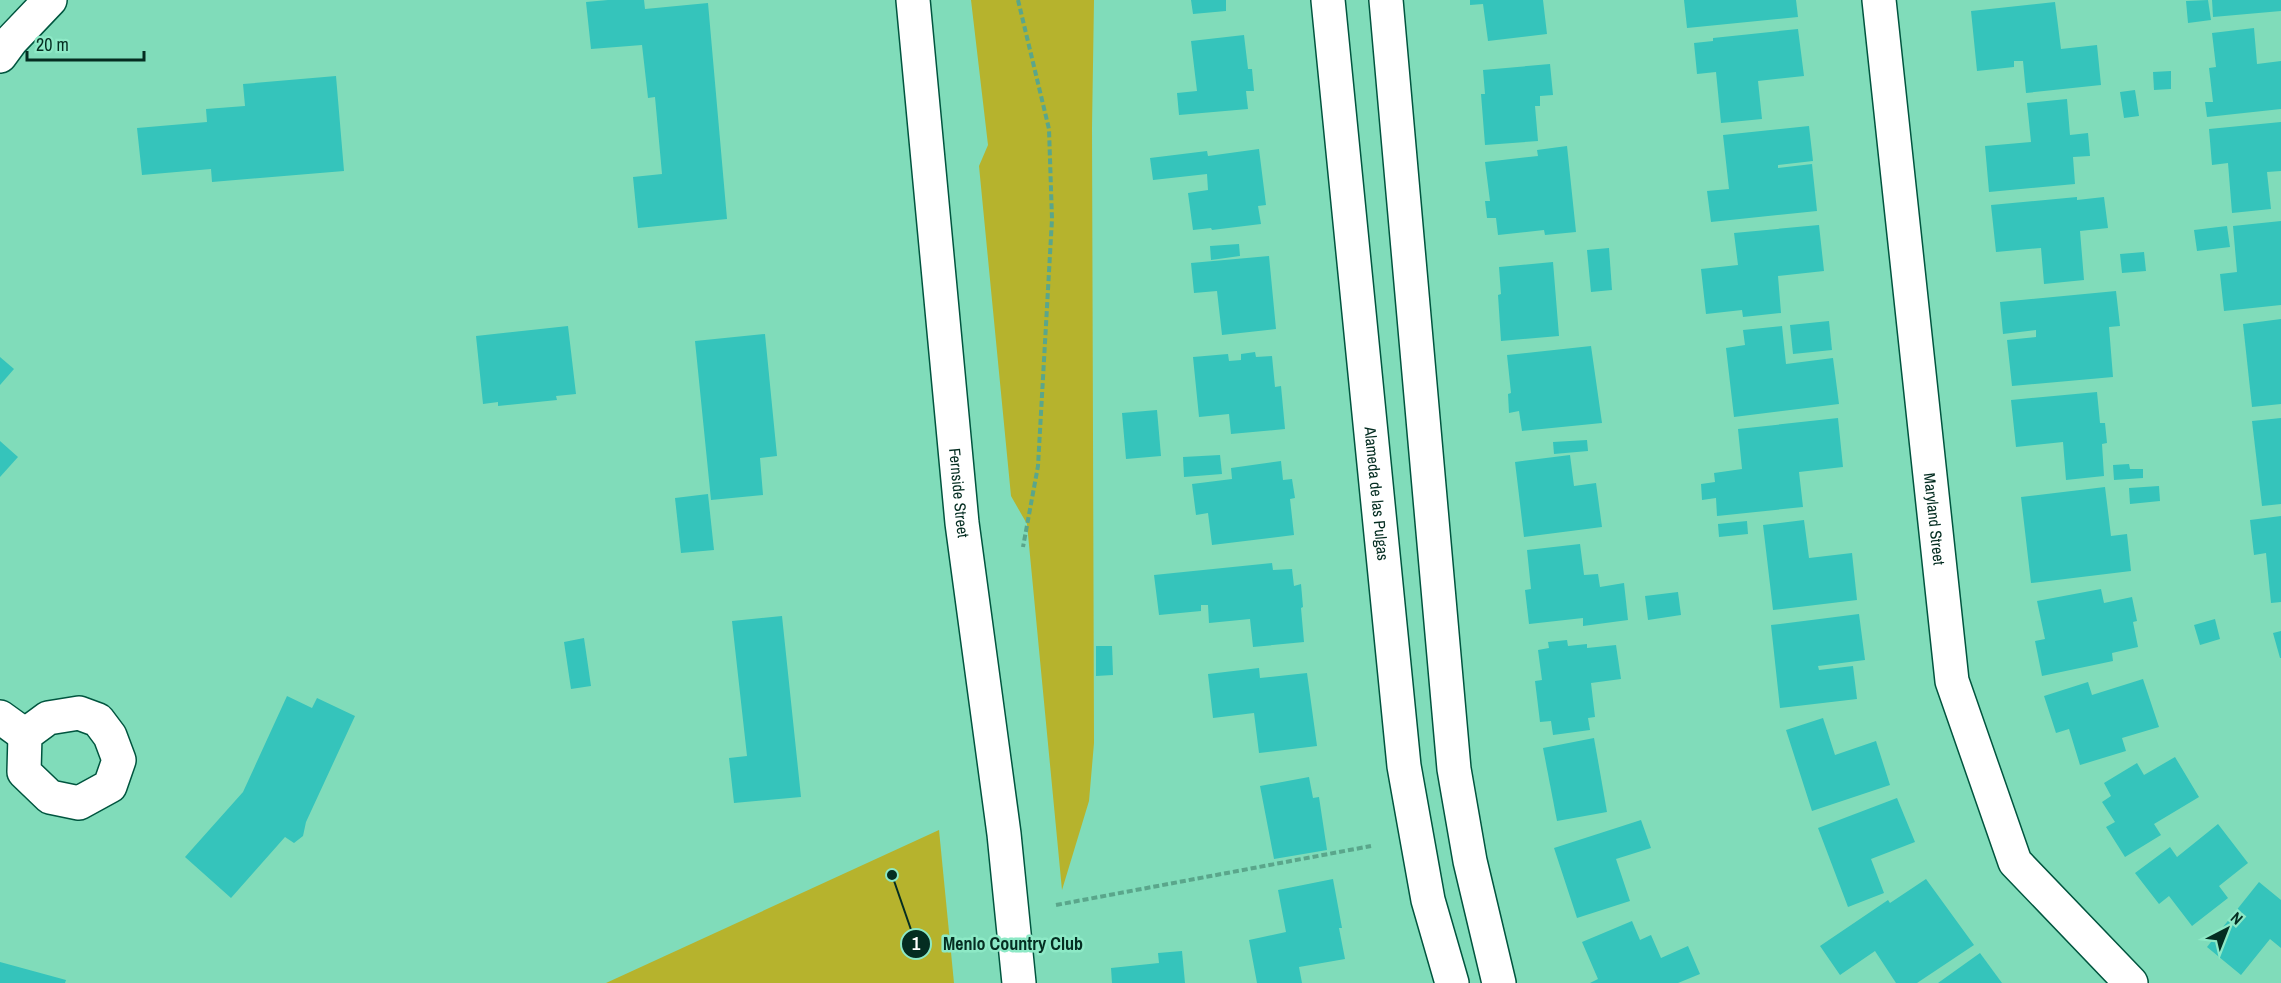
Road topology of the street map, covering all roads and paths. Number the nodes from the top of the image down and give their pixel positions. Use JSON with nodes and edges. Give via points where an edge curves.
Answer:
{"nodes":[{"id":1,"x":50,"y":0,"type":"edge"},
{"id":2,"x":913,"y":0,"type":"edge"},
{"id":3,"x":1018,"y":0,"type":"edge"},
{"id":4,"x":1328,"y":0,"type":"edge"},
{"id":5,"x":1386,"y":0,"type":"edge"},
{"id":6,"x":1879,"y":0,"type":"edge"},
{"id":7,"x":0,"y":56,"type":"edge"},
{"id":8,"x":1023,"y":548,"type":"dead end"},
{"id":9,"x":1371,"y":846,"type":"dead end"},
{"id":10,"x":1056,"y":905,"type":"dead end"},
{"id":11,"x":1019,"y":983,"type":"edge"},
{"id":12,"x":1452,"y":983,"type":"edge"},
{"id":13,"x":1499,"y":983,"type":"edge"},
{"id":14,"x":2131,"y":983,"type":"edge"}],
"edges":[{"from":1,"to":7,"type":"street"},
{"from":2,"to":11,"type":"street","name":"Fernside Street","via":[[962,523],[1004,834]]},
{"from":3,"to":8,"type":"path","via":[[1049,129],[1052,219],[1038,466]]},
{"from":4,"to":12,"type":"street","name":"Alameda de las Pulgas","via":[[1404,766],[1428,900]]},
{"from":5,"to":13,"type":"street","via":[[1454,769],[1470,861]]},
{"from":6,"to":14,"type":"street","name":"Maryland Street","via":[[1952,681],[2015,862]]},
{"from":9,"to":10,"type":"path"}]}
